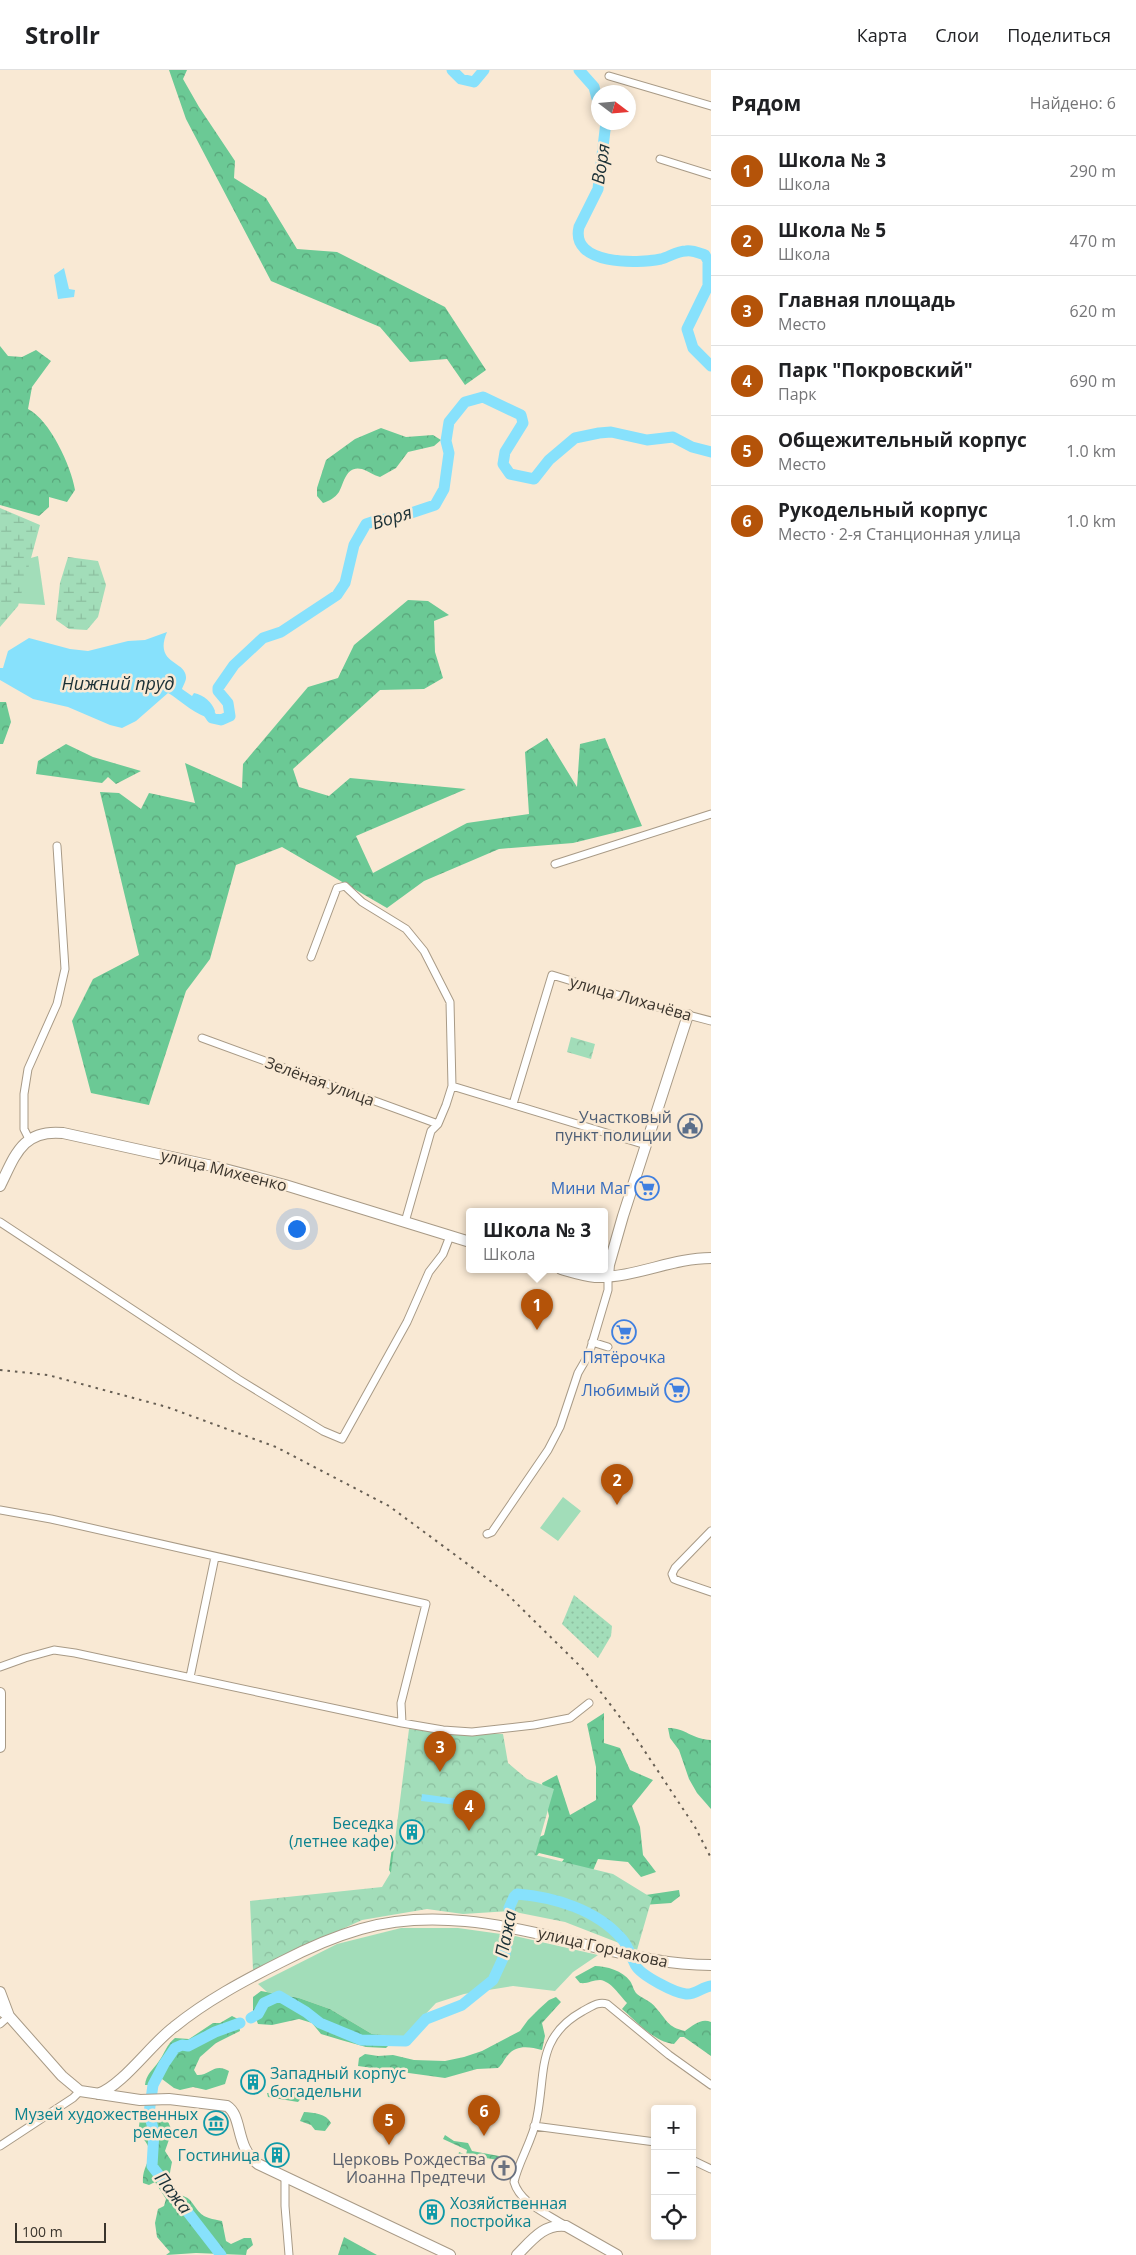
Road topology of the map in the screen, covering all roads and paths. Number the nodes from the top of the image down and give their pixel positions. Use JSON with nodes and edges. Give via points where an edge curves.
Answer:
{"nodes":[{"id":1,"x":609,"y":76,"type":"dead end"},
{"id":2,"x":711,"y":106,"type":"edge"},
{"id":3,"x":660,"y":159,"type":"dead end"},
{"id":4,"x":711,"y":175,"type":"edge"},
{"id":5,"x":711,"y":814,"type":"edge"},
{"id":6,"x":57,"y":846,"type":"dead end"},
{"id":7,"x":555,"y":864,"type":"dead end"},
{"id":8,"x":311,"y":957,"type":"dead end"},
{"id":9,"x":688,"y":1015,"type":"junction"},
{"id":10,"x":711,"y":1021,"type":"edge"},
{"id":11,"x":202,"y":1038,"type":"dead end"},
{"id":12,"x":452,"y":1086,"type":"junction"},
{"id":13,"x":513,"y":1104,"type":"junction"},
{"id":14,"x":438,"y":1124,"type":"junction"},
{"id":15,"x":29,"y":1139,"type":"junction"},
{"id":16,"x":646,"y":1145,"type":"junction"},
{"id":17,"x":0,"y":1186,"type":"edge"},
{"id":18,"x":0,"y":1222,"type":"edge"},
{"id":19,"x":405,"y":1222,"type":"junction"},
{"id":20,"x":450,"y":1236,"type":"junction"},
{"id":21,"x":466,"y":1241,"type":"edge"},
{"id":22,"x":711,"y":1258,"type":"edge"},
{"id":23,"x":575,"y":1273,"type":"edge"},
{"id":24,"x":608,"y":1276,"type":"junction"},
{"id":25,"x":592,"y":1342,"type":"junction"},
{"id":26,"x":608,"y":1347,"type":"dead end"},
{"id":27,"x":0,"y":1510,"type":"edge"},
{"id":28,"x":711,"y":1531,"type":"edge"},
{"id":29,"x":487,"y":1534,"type":"dead end"},
{"id":30,"x":215,"y":1557,"type":"junction"},
{"id":31,"x":711,"y":1592,"type":"edge"},
{"id":32,"x":0,"y":1667,"type":"edge"},
{"id":33,"x":190,"y":1678,"type":"junction"},
{"id":34,"x":0,"y":1693,"type":"edge"},
{"id":35,"x":589,"y":1703,"type":"dead end"},
{"id":36,"x":402,"y":1723,"type":"junction"},
{"id":37,"x":0,"y":1747,"type":"edge"},
{"id":38,"x":711,"y":1965,"type":"edge"},
{"id":39,"x":0,"y":1992,"type":"edge"},
{"id":40,"x":4,"y":2013,"type":"edge"},
{"id":41,"x":0,"y":2024,"type":"edge"},
{"id":42,"x":121,"y":2078,"type":"junction"},
{"id":43,"x":711,"y":2085,"type":"edge"},
{"id":44,"x":80,"y":2091,"type":"junction"},
{"id":45,"x":98,"y":2094,"type":"junction"},
{"id":46,"x":140,"y":2100,"type":"junction"},
{"id":47,"x":534,"y":2126,"type":"junction"},
{"id":48,"x":651,"y":2141,"type":"edge"},
{"id":49,"x":0,"y":2146,"type":"edge"},
{"id":50,"x":696,"y":2162,"type":"edge"},
{"id":51,"x":711,"y":2169,"type":"edge"},
{"id":52,"x":286,"y":2178,"type":"junction"},
{"id":53,"x":566,"y":2226,"type":"junction"},
{"id":54,"x":289,"y":2255,"type":"edge"},
{"id":55,"x":450,"y":2255,"type":"edge"},
{"id":56,"x":517,"y":2255,"type":"edge"},
{"id":57,"x":617,"y":2255,"type":"edge"}],
"edges":[{"from":1,"to":2,"type":"street"},
{"from":3,"to":4,"type":"street"},
{"from":5,"to":7,"type":"street"},
{"from":6,"to":15,"type":"street","via":[[65,969],[56,1004],[28,1069],[24,1129]]},
{"from":8,"to":12,"type":"street","via":[[336,888],[345,886],[362,902],[406,929],[424,951],[450,1002]]},
{"from":9,"to":10,"type":"street","name":"улица Лихачёва"},
{"from":9,"to":13,"type":"street","name":"улица Лихачёва","via":[[552,975]]},
{"from":9,"to":16,"type":"main road"},
{"from":11,"to":14,"type":"street","name":"Зелёная улица"},
{"from":12,"to":13,"type":"street"},
{"from":12,"to":14,"type":"street"},
{"from":13,"to":16,"type":"street"},
{"from":14,"to":19,"type":"street","via":[[432,1131]]},
{"from":15,"to":17,"type":"main road","via":[[18,1149]]},
{"from":15,"to":19,"type":"main road","name":"улица Михеенко","via":[[40,1133],[52,1132],[118,1144],[286,1185]]},
{"from":16,"to":24,"type":"main road"},
{"from":18,"to":20,"type":"street","via":[[238,1379],[323,1431],[342,1439]]},
{"from":19,"to":20,"type":"main road","name":"улица Михеенко"},
{"from":20,"to":21,"type":"main road","name":"улица Михеенко"},
{"from":22,"to":24,"type":"main road","via":[[685,1260]]},
{"from":23,"to":24,"type":"main road"},
{"from":24,"to":25,"type":"street","via":[[608,1290]]},
{"from":25,"to":26,"type":"street"},
{"from":25,"to":29,"type":"street","via":[[548,1450],[492,1532]]},
{"from":27,"to":30,"type":"street","via":[[51,1518]]},
{"from":28,"to":31,"type":"street","via":[[675,1568],[673,1576]]},
{"from":30,"to":33,"type":"street"},
{"from":30,"to":36,"type":"street","via":[[426,1604],[401,1703]]},
{"from":32,"to":33,"type":"street","via":[[54,1650]]},
{"from":33,"to":36,"type":"street"},
{"from":34,"to":37,"type":"main road"},
{"from":35,"to":36,"type":"street","via":[[570,1718],[472,1732]]},
{"from":38,"to":42,"type":"main road","name":"улица Горчакова","via":[[642,1959],[498,1925],[448,1919],[383,1924],[342,1935],[257,1974],[210,2002],[160,2038]]},
{"from":39,"to":40,"type":"main road"},
{"from":40,"to":41,"type":"street"},
{"from":40,"to":44,"type":"main road"},
{"from":42,"to":45,"type":"main road","name":"улица Горчакова"},
{"from":42,"to":46,"type":"main road","via":[[123,2088]]},
{"from":43,"to":47,"type":"street","via":[[607,2004],[597,2003],[565,2022],[551,2040],[545,2055]]},
{"from":44,"to":45,"type":"main road"},
{"from":44,"to":49,"type":"street"},
{"from":45,"to":46,"type":"main road"},
{"from":46,"to":52,"type":"main road","via":[[166,2099],[230,2108],[246,2154]]},
{"from":47,"to":48,"type":"street"},
{"from":47,"to":53,"type":"street","via":[[516,2173],[516,2191],[529,2204]]},
{"from":50,"to":51,"type":"street"},
{"from":52,"to":54,"type":"street"},
{"from":52,"to":55,"type":"main road"},
{"from":53,"to":56,"type":"main road","via":[[554,2226],[540,2232]]},
{"from":53,"to":57,"type":"main road"}]}
